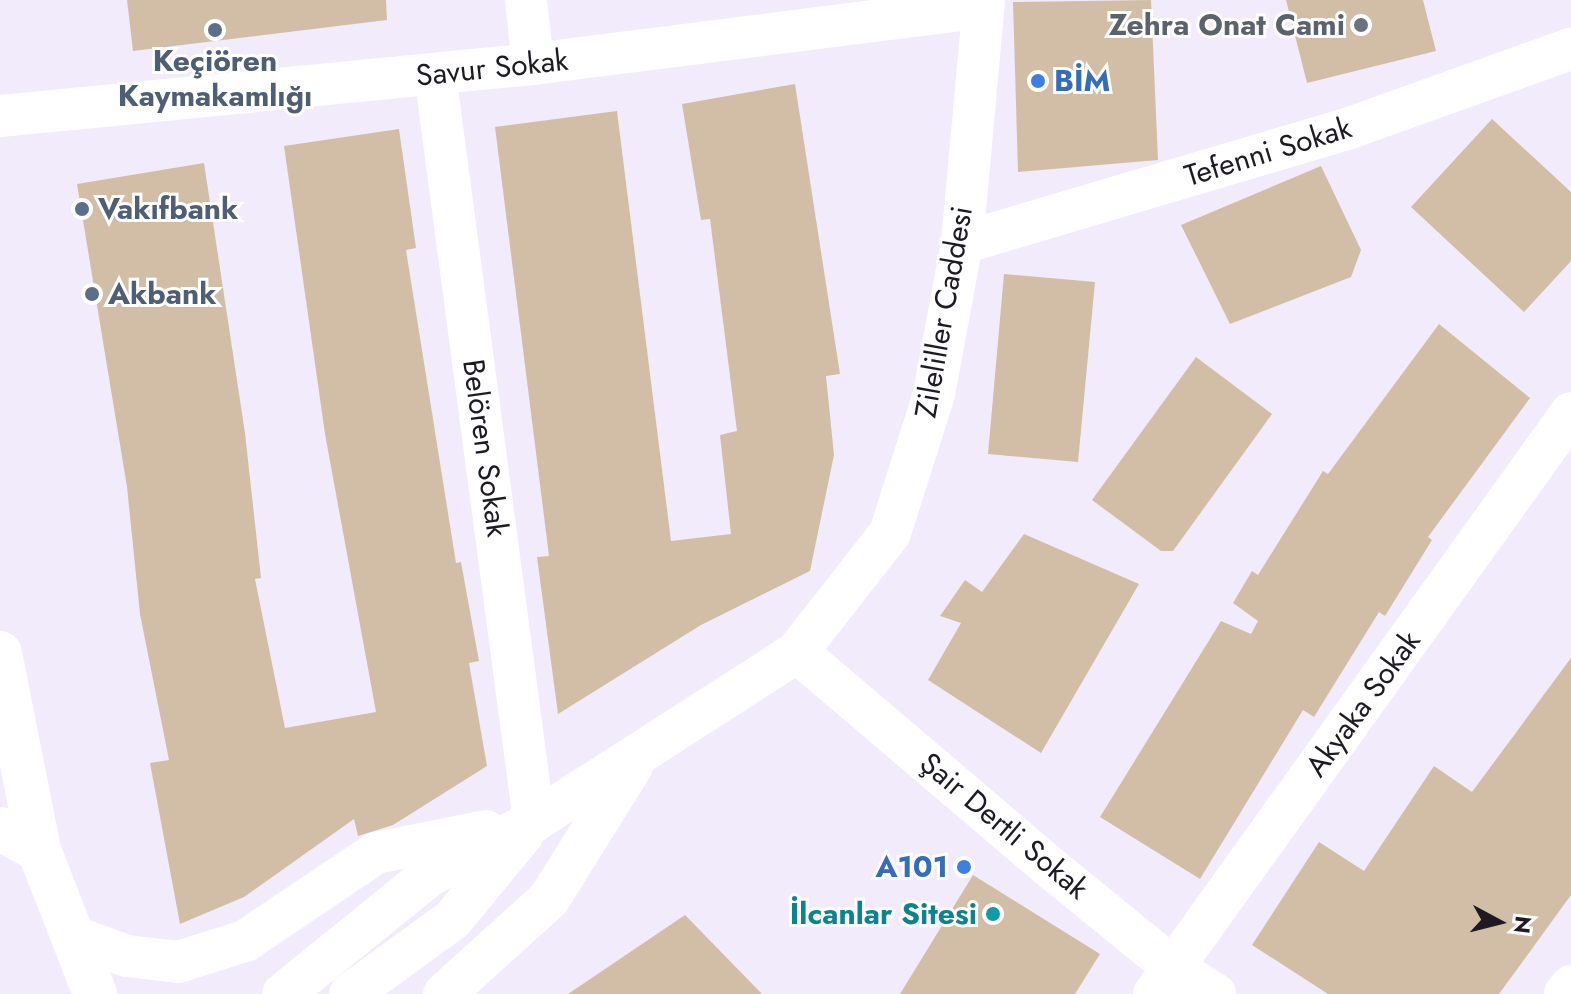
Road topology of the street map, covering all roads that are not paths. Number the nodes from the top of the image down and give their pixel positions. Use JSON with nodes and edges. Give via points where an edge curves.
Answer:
{"nodes":[{"id":1,"x":526,"y":0,"type":"edge"},
{"id":2,"x":984,"y":3,"type":"edge"},
{"id":3,"x":1571,"y":49,"type":"edge"},
{"id":4,"x":533,"y":64,"type":"junction"},
{"id":5,"x":435,"y":74,"type":"junction"},
{"id":6,"x":0,"y":116,"type":"edge"},
{"id":7,"x":962,"y":243,"type":"junction"},
{"id":8,"x":1571,"y":413,"type":"edge"},
{"id":9,"x":797,"y":652,"type":"junction"},
{"id":10,"x":0,"y":653,"type":"edge"},
{"id":11,"x":639,"y":754,"type":"junction"},
{"id":12,"x":534,"y":821,"type":"junction"},
{"id":13,"x":0,"y":829,"type":"edge"},
{"id":14,"x":39,"y":850,"type":"junction"},
{"id":15,"x":72,"y":936,"type":"junction"},
{"id":16,"x":1164,"y":981,"type":"edge"},
{"id":17,"x":1571,"y":986,"type":"edge"},
{"id":18,"x":95,"y":994,"type":"edge"},
{"id":19,"x":283,"y":994,"type":"edge"},
{"id":20,"x":350,"y":994,"type":"edge"},
{"id":21,"x":444,"y":994,"type":"edge"},
{"id":22,"x":1215,"y":994,"type":"edge"},
{"id":23,"x":1565,"y":994,"type":"edge"}],
"edges":[{"from":1,"to":4,"type":"street"},
{"from":2,"to":4,"type":"street","name":"Savur Sokak"},
{"from":2,"to":7,"type":"street","name":"Zileliller Caddesi"},
{"from":3,"to":7,"type":"street","name":"Tefenni Sokak","via":[[1347,129]]},
{"from":4,"to":5,"type":"street","name":"Savur Sokak"},
{"from":5,"to":6,"type":"street","name":"Savur Sokak"},
{"from":5,"to":12,"type":"street","name":"Belören Sokak"},
{"from":7,"to":9,"type":"street","name":"Zileliller Caddesi","via":[[934,394],[890,533]]},
{"from":8,"to":16,"type":"street","name":"Akyaka Sokak"},
{"from":9,"to":11,"type":"street","name":"Zileliller Caddesi"},
{"from":9,"to":16,"type":"street","name":"Şair Dertli Sokak"},
{"from":10,"to":14,"type":"main road"},
{"from":11,"to":12,"type":"street","name":"Zileliller Caddesi"},
{"from":11,"to":21,"type":"street","via":[[549,899]]},
{"from":12,"to":15,"type":"street","via":[[376,853],[245,941],[178,962],[127,956]]},
{"from":12,"to":19,"type":"street","via":[[430,875]]},
{"from":12,"to":20,"type":"street","via":[[452,920]]},
{"from":13,"to":14,"type":"main road"},
{"from":14,"to":15,"type":"main road"},
{"from":15,"to":18,"type":"main road"},
{"from":16,"to":22,"type":"street","name":"Şair Dertli Sokak"},
{"from":17,"to":23,"type":"street"}]}
